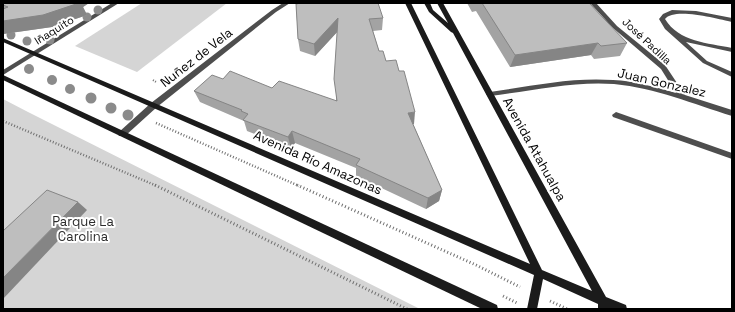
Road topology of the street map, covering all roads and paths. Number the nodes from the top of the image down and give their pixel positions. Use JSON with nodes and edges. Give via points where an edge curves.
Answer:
{"nodes":[{"id":1,"x":116,"y":3,"type":"edge"},
{"id":2,"x":287,"y":3,"type":"edge"},
{"id":3,"x":408,"y":3,"type":"edge"},
{"id":4,"x":427,"y":3,"type":"edge"},
{"id":5,"x":440,"y":3,"type":"edge"},
{"id":6,"x":593,"y":3,"type":"edge"},
{"id":7,"x":732,"y":20,"type":"edge"},
{"id":8,"x":459,"y":37,"type":"junction"},
{"id":9,"x":678,"y":38,"type":"junction"},
{"id":10,"x":3,"y":40,"type":"edge"},
{"id":11,"x":732,"y":50,"type":"edge"},
{"id":12,"x":35,"y":54,"type":"junction"},
{"id":13,"x":3,"y":73,"type":"edge"},
{"id":14,"x":732,"y":75,"type":"edge"},
{"id":15,"x":3,"y":76,"type":"edge"},
{"id":16,"x":490,"y":94,"type":"junction"},
{"id":17,"x":683,"y":98,"type":"junction"},
{"id":18,"x":154,"y":105,"type":"junction"},
{"id":19,"x":732,"y":113,"type":"edge"},
{"id":20,"x":616,"y":115,"type":"dead end"},
{"id":21,"x":141,"y":117,"type":"junction"},
{"id":22,"x":3,"y":121,"type":"edge"},
{"id":23,"x":122,"y":134,"type":"junction"},
{"id":24,"x":732,"y":156,"type":"edge"},
{"id":25,"x":539,"y":273,"type":"junction"},
{"id":26,"x":534,"y":294,"type":"junction"},
{"id":27,"x":603,"y":305,"type":"edge"},
{"id":28,"x":407,"y":309,"type":"edge"},
{"id":29,"x":494,"y":309,"type":"edge"},
{"id":30,"x":532,"y":309,"type":"edge"},
{"id":31,"x":568,"y":309,"type":"edge"},
{"id":32,"x":622,"y":309,"type":"edge"}],
"edges":[{"from":1,"to":12,"type":"street","name":"Iñaquito"},
{"from":2,"to":18,"type":"street","name":"Nuñez de Vela"},
{"from":3,"to":25,"type":"main road"},
{"from":4,"to":8,"type":"main road","via":[[431,11]]},
{"from":5,"to":8,"type":"main road","name":"Avenida Atahualpa"},
{"from":6,"to":17,"type":"street","name":"José Padilla","via":[[662,67]]},
{"from":7,"to":9,"type":"street","via":[[696,12],[672,12],[662,19],[665,26]]},
{"from":8,"to":16,"type":"main road","name":"Avenida Atahualpa"},
{"from":9,"to":11,"type":"street"},
{"from":9,"to":14,"type":"street","via":[[705,62]]},
{"from":10,"to":12,"type":"main road","name":"Avenida Río Amazonas"},
{"from":12,"to":13,"type":"street","name":"Iñaquito"},
{"from":12,"to":18,"type":"main road","name":"Avenida Río Amazonas"},
{"from":15,"to":23,"type":"main road"},
{"from":16,"to":17,"type":"street","name":"Juan Gonzalez","via":[[583,82],[614,82]]},
{"from":16,"to":27,"type":"main road","name":"Avenida Atahualpa"},
{"from":17,"to":19,"type":"street","name":"Juan Gonzalez"},
{"from":18,"to":21,"type":"street","name":"Nuñez de Vela"},
{"from":18,"to":25,"type":"main road","name":"Avenida Río Amazonas"},
{"from":20,"to":24,"type":"street"},
{"from":21,"to":23,"type":"street","name":"Nuñez de Vela"},
{"from":21,"to":26,"type":"path"},
{"from":22,"to":28,"type":"path","via":[[144,180]]},
{"from":23,"to":29,"type":"main road"},
{"from":25,"to":26,"type":"main road"},
{"from":25,"to":27,"type":"main road","name":"Avenida Río Amazonas"},
{"from":26,"to":30,"type":"main road"},
{"from":26,"to":31,"type":"path"},
{"from":27,"to":32,"type":"main road","name":"Avenida Río Amazonas"}]}
